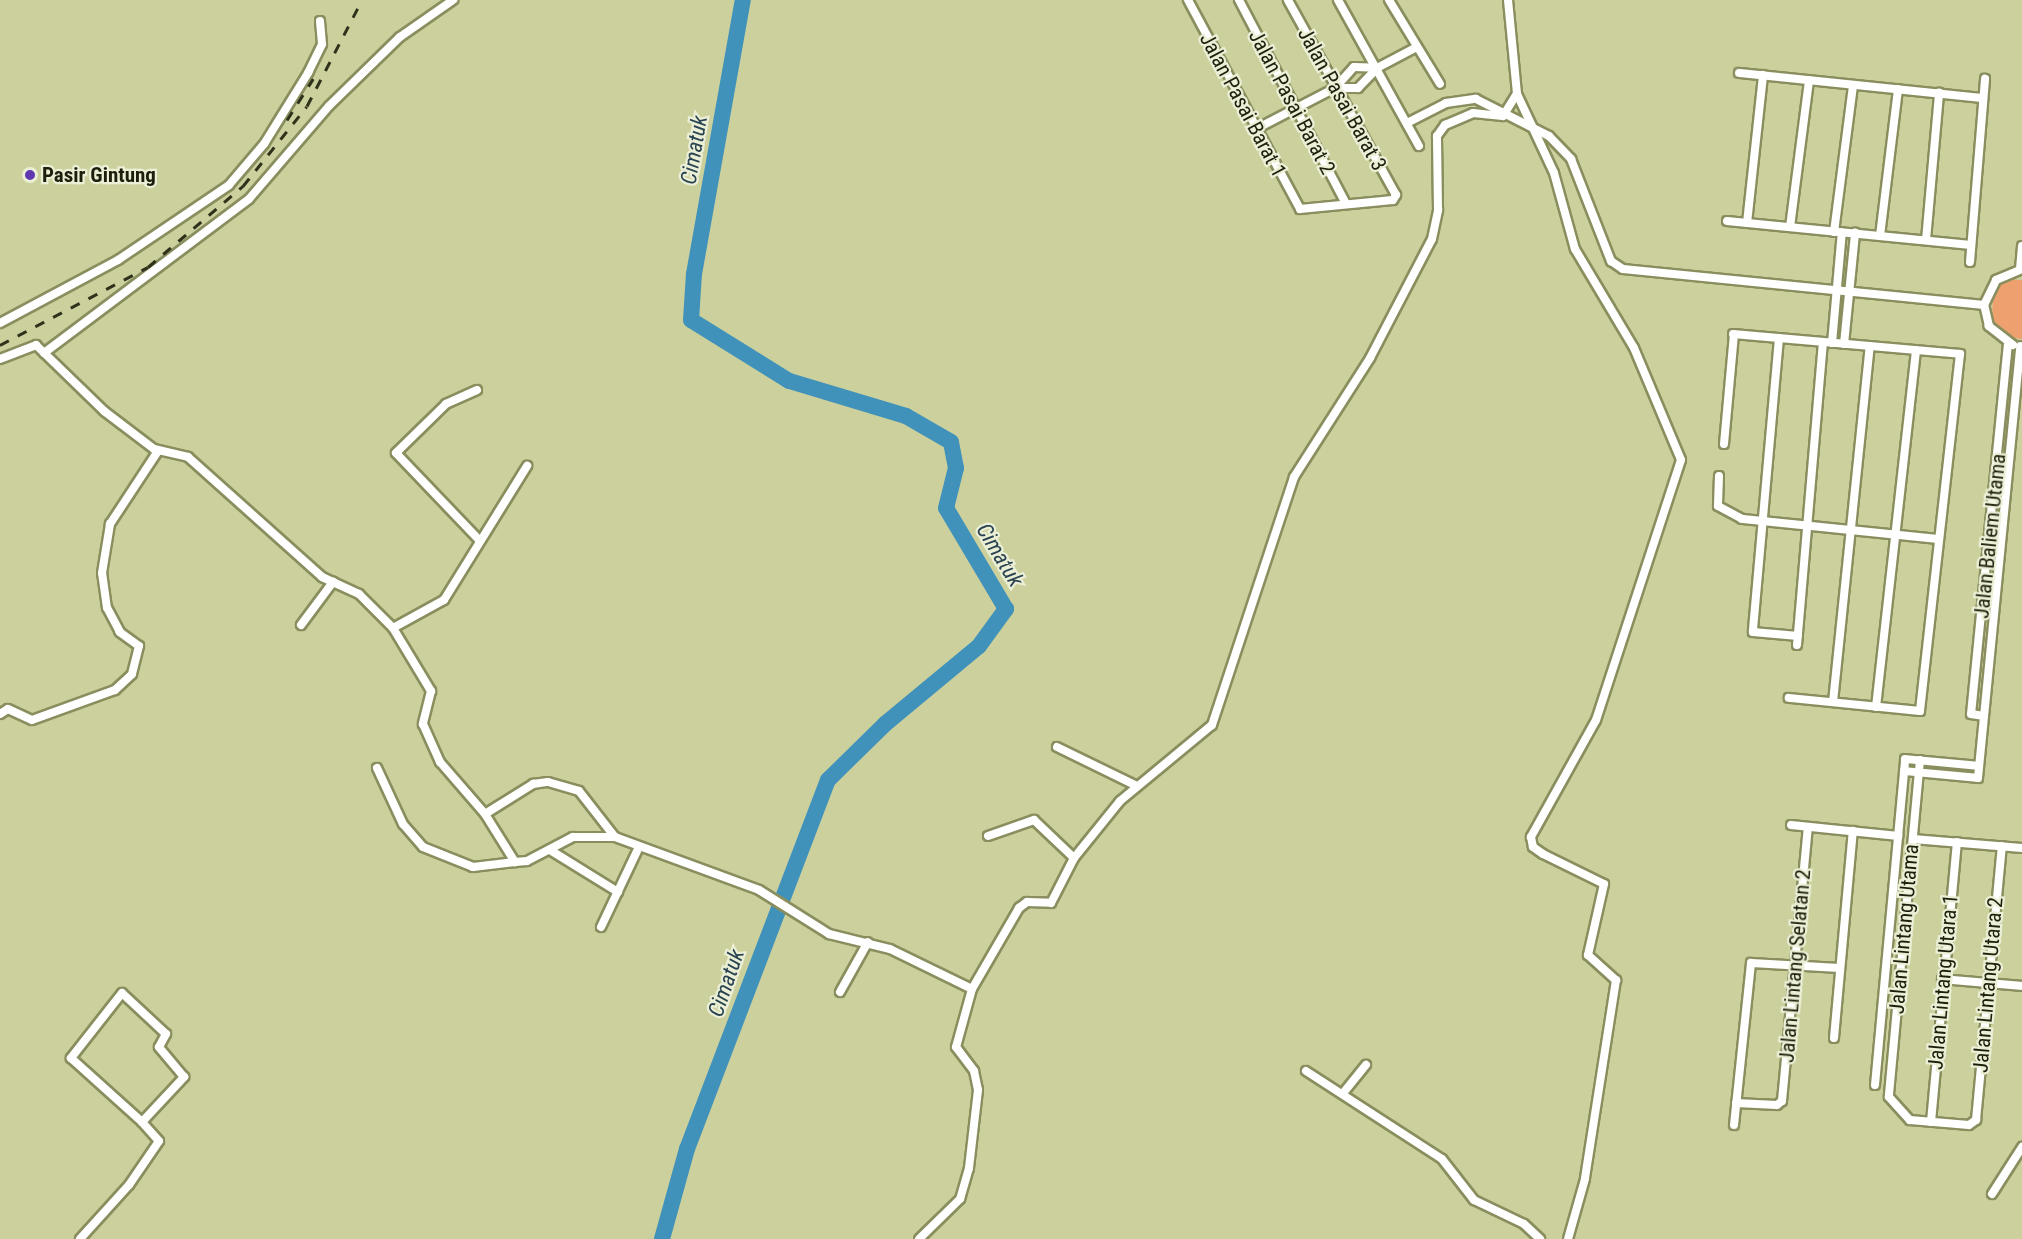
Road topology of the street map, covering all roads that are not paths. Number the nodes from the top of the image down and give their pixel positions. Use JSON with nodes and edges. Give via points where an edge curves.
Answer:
{"nodes":[{"id":1,"x":453,"y":0,"type":"edge"},
{"id":2,"x":1188,"y":0,"type":"edge"},
{"id":3,"x":1239,"y":0,"type":"edge"},
{"id":4,"x":1288,"y":0,"type":"edge"},
{"id":5,"x":1338,"y":0,"type":"edge"},
{"id":6,"x":1389,"y":0,"type":"edge"},
{"id":7,"x":1508,"y":0,"type":"edge"},
{"id":8,"x":320,"y":21,"type":"dead end"},
{"id":9,"x":1417,"y":47,"type":"junction"},
{"id":10,"x":1377,"y":68,"type":"junction"},
{"id":11,"x":1739,"y":73,"type":"dead end"},
{"id":12,"x":1763,"y":75,"type":"junction"},
{"id":13,"x":1985,"y":79,"type":"dead end"},
{"id":14,"x":1809,"y":80,"type":"junction"},
{"id":15,"x":1440,"y":84,"type":"dead end"},
{"id":16,"x":1853,"y":85,"type":"junction"},
{"id":17,"x":1335,"y":88,"type":"junction"},
{"id":18,"x":1898,"y":89,"type":"junction"},
{"id":19,"x":1939,"y":93,"type":"junction"},
{"id":20,"x":1517,"y":94,"type":"junction"},
{"id":21,"x":1983,"y":98,"type":"junction"},
{"id":22,"x":1295,"y":108,"type":"junction"},
{"id":23,"x":1503,"y":116,"type":"junction"},
{"id":24,"x":1407,"y":123,"type":"junction"},
{"id":25,"x":1536,"y":128,"type":"junction"},
{"id":26,"x":1256,"y":129,"type":"junction"},
{"id":27,"x":1419,"y":146,"type":"dead end"},
{"id":28,"x":1346,"y":204,"type":"junction"},
{"id":29,"x":1727,"y":221,"type":"dead end"},
{"id":30,"x":1747,"y":223,"type":"junction"},
{"id":31,"x":1790,"y":227,"type":"junction"},
{"id":32,"x":1838,"y":232,"type":"junction"},
{"id":33,"x":1855,"y":234,"type":"junction"},
{"id":34,"x":1880,"y":236,"type":"junction"},
{"id":35,"x":1926,"y":240,"type":"junction"},
{"id":36,"x":1971,"y":245,"type":"junction"},
{"id":37,"x":2022,"y":246,"type":"edge"},
{"id":38,"x":1970,"y":262,"type":"dead end"},
{"id":39,"x":2021,"y":269,"type":"edge"},
{"id":40,"x":1836,"y":291,"type":"junction"},
{"id":41,"x":1850,"y":292,"type":"junction"},
{"id":42,"x":1984,"y":305,"type":"junction"},
{"id":43,"x":0,"y":323,"type":"edge"},
{"id":44,"x":1779,"y":338,"type":"junction"},
{"id":45,"x":1828,"y":343,"type":"junction"},
{"id":46,"x":1845,"y":344,"type":"junction"},
{"id":47,"x":2008,"y":345,"type":"junction"},
{"id":48,"x":1870,"y":346,"type":"junction"},
{"id":49,"x":2021,"y":346,"type":"edge"},
{"id":50,"x":1916,"y":350,"type":"junction"},
{"id":51,"x":44,"y":353,"type":"junction"},
{"id":52,"x":0,"y":359,"type":"edge"},
{"id":53,"x":477,"y":390,"type":"dead end"},
{"id":54,"x":1724,"y":444,"type":"dead end"},
{"id":55,"x":158,"y":451,"type":"junction"},
{"id":56,"x":527,"y":466,"type":"dead end"},
{"id":57,"x":1719,"y":476,"type":"dead end"},
{"id":58,"x":1763,"y":521,"type":"junction"},
{"id":59,"x":1807,"y":526,"type":"junction"},
{"id":60,"x":1851,"y":530,"type":"junction"},
{"id":61,"x":1895,"y":535,"type":"junction"},
{"id":62,"x":1940,"y":539,"type":"junction"},
{"id":63,"x":479,"y":540,"type":"junction"},
{"id":64,"x":333,"y":582,"type":"junction"},
{"id":65,"x":301,"y":625,"type":"dead end"},
{"id":66,"x":393,"y":628,"type":"junction"},
{"id":67,"x":1789,"y":698,"type":"dead end"},
{"id":68,"x":1833,"y":702,"type":"junction"},
{"id":69,"x":1876,"y":707,"type":"junction"},
{"id":70,"x":0,"y":714,"type":"edge"},
{"id":71,"x":1984,"y":716,"type":"junction"},
{"id":72,"x":1057,"y":747,"type":"dead end"},
{"id":73,"x":1920,"y":760,"type":"junction"},
{"id":74,"x":1979,"y":766,"type":"junction"},
{"id":75,"x":377,"y":768,"type":"dead end"},
{"id":76,"x":1904,"y":771,"type":"junction"},
{"id":77,"x":1919,"y":772,"type":"junction"},
{"id":78,"x":1135,"y":785,"type":"junction"},
{"id":79,"x":485,"y":814,"type":"junction"},
{"id":80,"x":1791,"y":825,"type":"dead end"},
{"id":81,"x":1808,"y":827,"type":"junction"},
{"id":82,"x":1853,"y":831,"type":"junction"},
{"id":83,"x":988,"y":836,"type":"dead end"},
{"id":84,"x":1898,"y":836,"type":"junction"},
{"id":85,"x":615,"y":837,"type":"junction"},
{"id":86,"x":1912,"y":838,"type":"junction"},
{"id":87,"x":1957,"y":842,"type":"junction"},
{"id":88,"x":2002,"y":846,"type":"junction"},
{"id":89,"x":2022,"y":848,"type":"edge"},
{"id":90,"x":638,"y":849,"type":"junction"},
{"id":91,"x":550,"y":850,"type":"junction"},
{"id":92,"x":1074,"y":858,"type":"junction"},
{"id":93,"x":515,"y":862,"type":"junction"},
{"id":94,"x":618,"y":892,"type":"junction"},
{"id":95,"x":601,"y":927,"type":"dead end"},
{"id":96,"x":868,"y":942,"type":"junction"},
{"id":97,"x":1794,"y":964,"type":"junction"},
{"id":98,"x":1840,"y":968,"type":"junction"},
{"id":99,"x":1885,"y":978,"type":"junction"},
{"id":100,"x":1899,"y":979,"type":"junction"},
{"id":101,"x":1942,"y":979,"type":"junction"},
{"id":102,"x":1988,"y":982,"type":"junction"},
{"id":103,"x":2022,"y":986,"type":"edge"},
{"id":104,"x":972,"y":989,"type":"junction"},
{"id":105,"x":840,"y":992,"type":"dead end"},
{"id":106,"x":1834,"y":1038,"type":"dead end"},
{"id":107,"x":1366,"y":1065,"type":"dead end"},
{"id":108,"x":1305,"y":1071,"type":"dead end"},
{"id":109,"x":1875,"y":1085,"type":"dead end"},
{"id":110,"x":1344,"y":1092,"type":"junction"},
{"id":111,"x":1736,"y":1103,"type":"junction"},
{"id":112,"x":142,"y":1122,"type":"junction"},
{"id":113,"x":1931,"y":1122,"type":"junction"},
{"id":114,"x":1734,"y":1125,"type":"dead end"},
{"id":115,"x":2022,"y":1147,"type":"edge"},
{"id":116,"x":1992,"y":1194,"type":"dead end"},
{"id":117,"x":80,"y":1239,"type":"edge"},
{"id":118,"x":919,"y":1239,"type":"edge"},
{"id":119,"x":1540,"y":1239,"type":"edge"},
{"id":120,"x":1568,"y":1239,"type":"edge"}],
"edges":[{"from":1,"to":51,"type":"street","via":[[400,37],[329,106],[249,199]]},
{"from":2,"to":26,"type":"street","name":"Jalan Pasai Barat 1"},
{"from":3,"to":22,"type":"street","name":"Jalan Pasai Barat 2"},
{"from":4,"to":17,"type":"street","name":"Jalan Pasai Barat 3"},
{"from":5,"to":10,"type":"street"},
{"from":6,"to":9,"type":"street"},
{"from":7,"to":20,"type":"street"},
{"from":8,"to":43,"type":"street","via":[[322,44],[308,73],[264,144],[229,184],[118,260]]},
{"from":9,"to":10,"type":"street"},
{"from":9,"to":15,"type":"street"},
{"from":10,"to":17,"type":"street","via":[[1358,88]]},
{"from":10,"to":17,"type":"street","via":[[1354,67]]},
{"from":10,"to":24,"type":"street"},
{"from":11,"to":12,"type":"street"},
{"from":12,"to":14,"type":"street"},
{"from":12,"to":30,"type":"street"},
{"from":13,"to":21,"type":"street"},
{"from":14,"to":16,"type":"street"},
{"from":14,"to":31,"type":"street"},
{"from":16,"to":18,"type":"street"},
{"from":16,"to":32,"type":"street"},
{"from":17,"to":22,"type":"street"},
{"from":17,"to":28,"type":"street","name":"Jalan Pasai Barat 3","via":[[1396,197]]},
{"from":18,"to":19,"type":"street"},
{"from":18,"to":34,"type":"street"},
{"from":19,"to":21,"type":"street"},
{"from":19,"to":35,"type":"street"},
{"from":20,"to":23,"type":"street"},
{"from":20,"to":25,"type":"street"},
{"from":21,"to":36,"type":"street"},
{"from":22,"to":26,"type":"street"},
{"from":22,"to":28,"type":"street","name":"Jalan Pasai Barat 2"},
{"from":23,"to":24,"type":"street","via":[[1486,102],[1466,99]]},
{"from":23,"to":25,"type":"street"},
{"from":23,"to":78,"type":"street","via":[[1473,113],[1439,133],[1433,157],[1438,210],[1432,239],[1370,358],[1294,477],[1240,630],[1217,716],[1196,741]]},
{"from":24,"to":27,"type":"street"},
{"from":25,"to":40,"type":"street","via":[[1571,159],[1616,267]]},
{"from":25,"to":120,"type":"street","via":[[1580,260],[1634,348],[1681,460],[1596,720],[1531,837],[1533,847],[1604,884],[1588,955],[1616,980],[1587,1170]]},
{"from":26,"to":28,"type":"street","name":"Jalan Pasai Barat 1","via":[[1300,209]]},
{"from":29,"to":30,"type":"street"},
{"from":30,"to":31,"type":"street"},
{"from":31,"to":32,"type":"street"},
{"from":32,"to":33,"type":"street"},
{"from":32,"to":40,"type":"street"},
{"from":33,"to":34,"type":"street"},
{"from":33,"to":41,"type":"street"},
{"from":34,"to":35,"type":"street"},
{"from":35,"to":36,"type":"street"},
{"from":36,"to":38,"type":"street"},
{"from":37,"to":39,"type":"street"},
{"from":39,"to":42,"type":"street","via":[[1996,280]]},
{"from":40,"to":41,"type":"street"},
{"from":40,"to":45,"type":"street"},
{"from":41,"to":42,"type":"street"},
{"from":41,"to":46,"type":"street"},
{"from":42,"to":47,"type":"street","via":[[1984,318]]},
{"from":44,"to":45,"type":"street"},
{"from":44,"to":54,"type":"street","via":[[1734,335]]},
{"from":44,"to":58,"type":"street"},
{"from":45,"to":46,"type":"street"},
{"from":45,"to":59,"type":"street"},
{"from":46,"to":48,"type":"street"},
{"from":47,"to":49,"type":"street"},
{"from":47,"to":71,"type":"street","name":"Jalan Baliem Utama","via":[[1971,714]]},
{"from":48,"to":50,"type":"street"},
{"from":48,"to":60,"type":"street"},
{"from":49,"to":71,"type":"street","name":"Jalan Baliem Utama"},
{"from":50,"to":61,"type":"street"},
{"from":50,"to":62,"type":"street","via":[[1960,354]]},
{"from":51,"to":52,"type":"street","via":[[33,345]]},
{"from":51,"to":55,"type":"street","via":[[104,411]]},
{"from":53,"to":63,"type":"street","via":[[446,405],[396,453]]},
{"from":55,"to":64,"type":"street","via":[[188,458],[271,534]]},
{"from":55,"to":70,"type":"street","via":[[110,524],[102,573],[107,608],[120,632],[139,646],[132,674],[115,690],[32,720],[8,709]]},
{"from":56,"to":63,"type":"street"},
{"from":57,"to":58,"type":"street","via":[[1718,506],[1742,519]]},
{"from":58,"to":59,"type":"street"},
{"from":58,"to":59,"type":"street","via":[[1753,632],[1798,640]]},
{"from":59,"to":60,"type":"street"},
{"from":60,"to":61,"type":"street"},
{"from":60,"to":68,"type":"street"},
{"from":61,"to":62,"type":"street"},
{"from":61,"to":69,"type":"street"},
{"from":62,"to":69,"type":"street","via":[[1920,711]]},
{"from":63,"to":66,"type":"street","via":[[440,604]]},
{"from":64,"to":65,"type":"street"},
{"from":64,"to":66,"type":"street","via":[[354,590]]},
{"from":66,"to":79,"type":"street","via":[[431,691],[422,718],[435,753]]},
{"from":67,"to":68,"type":"street"},
{"from":68,"to":69,"type":"street"},
{"from":71,"to":74,"type":"street","name":"Jalan Baliem Utama"},
{"from":72,"to":78,"type":"street"},
{"from":73,"to":74,"type":"street"},
{"from":73,"to":76,"type":"street","name":"Jalan Lintang Utama","via":[[1905,759]]},
{"from":73,"to":77,"type":"street","name":"Jalan Lintang Utama"},
{"from":74,"to":77,"type":"street","name":"Jalan Baliem Utama","via":[[1978,778]]},
{"from":75,"to":93,"type":"street","via":[[403,824],[423,847],[473,867]]},
{"from":76,"to":77,"type":"street"},
{"from":76,"to":84,"type":"street","name":"Jalan Lintang Utama"},
{"from":77,"to":86,"type":"street","name":"Jalan Lintang Utama"},
{"from":78,"to":92,"type":"street"},
{"from":79,"to":85,"type":"street","via":[[533,784],[548,782],[579,791]]},
{"from":79,"to":93,"type":"street"},
{"from":80,"to":81,"type":"street"},
{"from":81,"to":82,"type":"street"},
{"from":81,"to":97,"type":"street","name":"Jalan Lintang Selatan 2"},
{"from":82,"to":84,"type":"street"},
{"from":82,"to":98,"type":"street"},
{"from":83,"to":92,"type":"street","via":[[1034,820]]},
{"from":84,"to":99,"type":"street","name":"Jalan Lintang Utama"},
{"from":85,"to":90,"type":"street"},
{"from":85,"to":91,"type":"street","via":[[577,836]]},
{"from":86,"to":87,"type":"street"},
{"from":86,"to":100,"type":"street","name":"Jalan Lintang Utama"},
{"from":87,"to":88,"type":"street"},
{"from":87,"to":101,"type":"street","name":"Jalan Lintang Utara 1"},
{"from":88,"to":89,"type":"street"},
{"from":88,"to":102,"type":"street","name":"Jalan Lintang Utara 2"},
{"from":90,"to":94,"type":"street"},
{"from":90,"to":96,"type":"street","via":[[683,859],[759,890],[840,939]]},
{"from":91,"to":93,"type":"street"},
{"from":91,"to":94,"type":"street"},
{"from":92,"to":104,"type":"street","via":[[1051,903],[1027,902],[1019,908]]},
{"from":94,"to":95,"type":"street"},
{"from":96,"to":104,"type":"street","via":[[929,965]]},
{"from":96,"to":105,"type":"street"},
{"from":97,"to":98,"type":"street"},
{"from":97,"to":111,"type":"street","via":[[1750,963]]},
{"from":97,"to":111,"type":"street","name":"Jalan Lintang Selatan 2","via":[[1780,1105]]},
{"from":98,"to":106,"type":"street"},
{"from":99,"to":100,"type":"street"},
{"from":99,"to":109,"type":"street","name":"Jalan Lintang Utama"},
{"from":100,"to":113,"type":"street","name":"Jalan Lintang Utama","via":[[1888,1097],[1906,1119]]},
{"from":101,"to":102,"type":"street"},
{"from":101,"to":113,"type":"street","name":"Jalan Lintang Utara 1"},
{"from":102,"to":103,"type":"street"},
{"from":102,"to":113,"type":"street","name":"Jalan Lintang Utara 2","via":[[1973,1124]]},
{"from":104,"to":118,"type":"street","via":[[956,1047],[974,1071],[978,1090],[969,1168],[956,1204]]},
{"from":107,"to":110,"type":"street"},
{"from":108,"to":110,"type":"street"},
{"from":110,"to":119,"type":"street","via":[[1454,1168],[1474,1200],[1524,1224]]},
{"from":111,"to":114,"type":"street"},
{"from":112,"to":112,"type":"street","via":[[184,1077],[159,1047],[166,1034],[122,993],[71,1058]]},
{"from":112,"to":117,"type":"street","via":[[159,1141],[129,1185]]},
{"from":115,"to":116,"type":"street"}]}
